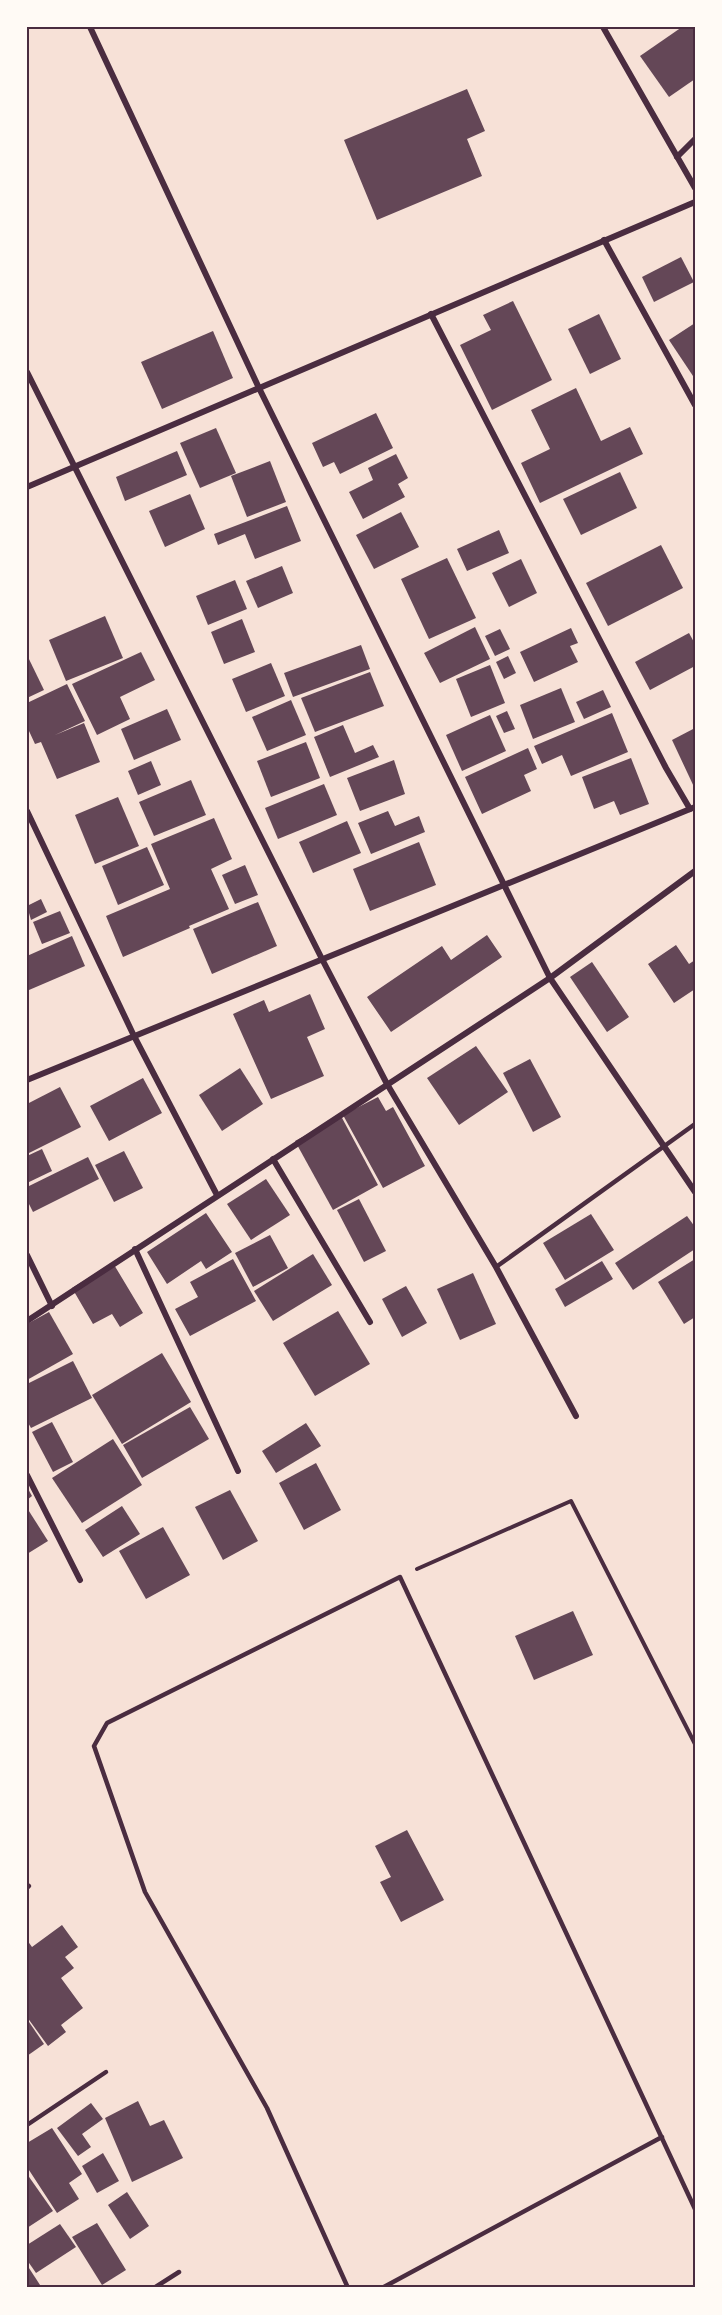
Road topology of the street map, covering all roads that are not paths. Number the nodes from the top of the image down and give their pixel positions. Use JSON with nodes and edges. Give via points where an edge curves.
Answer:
{"nodes":[{"id":1,"x":90,"y":27,"type":"edge"},
{"id":2,"x":603,"y":27,"type":"edge"},
{"id":3,"x":695,"y":139,"type":"edge"},
{"id":4,"x":677,"y":157,"type":"junction"},
{"id":5,"x":695,"y":188,"type":"edge"},
{"id":6,"x":695,"y":202,"type":"edge"},
{"id":7,"x":604,"y":240,"type":"junction"},
{"id":8,"x":431,"y":314,"type":"junction"},
{"id":9,"x":27,"y":372,"type":"edge"},
{"id":10,"x":259,"y":388,"type":"junction"},
{"id":11,"x":695,"y":405,"type":"edge"},
{"id":12,"x":74,"y":466,"type":"junction"},
{"id":13,"x":27,"y":487,"type":"edge"},
{"id":14,"x":692,"y":808,"type":"edge"},
{"id":15,"x":27,"y":811,"type":"edge"},
{"id":16,"x":695,"y":871,"type":"edge"},
{"id":17,"x":505,"y":884,"type":"junction"},
{"id":18,"x":322,"y":959,"type":"junction"},
{"id":19,"x":550,"y":978,"type":"junction"},
{"id":20,"x":134,"y":1036,"type":"junction"},
{"id":21,"x":27,"y":1080,"type":"edge"},
{"id":22,"x":387,"y":1084,"type":"junction"},
{"id":23,"x":695,"y":1124,"type":"edge"},
{"id":24,"x":665,"y":1147,"type":"junction"},
{"id":25,"x":273,"y":1159,"type":"junction"},
{"id":26,"x":695,"y":1192,"type":"edge"},
{"id":27,"x":218,"y":1195,"type":"junction"},
{"id":28,"x":135,"y":1249,"type":"junction"},
{"id":29,"x":27,"y":1255,"type":"edge"},
{"id":30,"x":496,"y":1267,"type":"junction"},
{"id":31,"x":52,"y":1306,"type":"junction"},
{"id":32,"x":27,"y":1321,"type":"edge"},
{"id":33,"x":370,"y":1322,"type":"dead end"},
{"id":34,"x":576,"y":1416,"type":"dead end"},
{"id":35,"x":238,"y":1471,"type":"dead end"},
{"id":36,"x":27,"y":1475,"type":"edge"},
{"id":37,"x":80,"y":1580,"type":"dead end"},
{"id":38,"x":106,"y":2072,"type":"dead end"},
{"id":39,"x":27,"y":2126,"type":"edge"},
{"id":40,"x":662,"y":2137,"type":"junction"},
{"id":41,"x":695,"y":2209,"type":"edge"},
{"id":42,"x":179,"y":2272,"type":"dead end"},
{"id":43,"x":154,"y":2288,"type":"edge"},
{"id":44,"x":348,"y":2288,"type":"edge"},
{"id":45,"x":382,"y":2288,"type":"edge"}],
"edges":[{"from":1,"to":10,"type":"street"},
{"from":2,"to":4,"type":"street"},
{"from":3,"to":4,"type":"street"},
{"from":4,"to":5,"type":"street"},
{"from":6,"to":7,"type":"street"},
{"from":7,"to":8,"type":"street"},
{"from":7,"to":11,"type":"street"},
{"from":8,"to":10,"type":"street"},
{"from":8,"to":14,"type":"street","via":[[661,758]]},
{"from":9,"to":12,"type":"street"},
{"from":10,"to":12,"type":"street"},
{"from":10,"to":17,"type":"street"},
{"from":12,"to":13,"type":"street"},
{"from":12,"to":18,"type":"street"},
{"from":14,"to":17,"type":"street"},
{"from":15,"to":20,"type":"street"},
{"from":16,"to":19,"type":"street"},
{"from":17,"to":18,"type":"street"},
{"from":17,"to":19,"type":"street"},
{"from":18,"to":20,"type":"street"},
{"from":18,"to":22,"type":"street"},
{"from":19,"to":22,"type":"street"},
{"from":19,"to":24,"type":"street"},
{"from":20,"to":21,"type":"street"},
{"from":20,"to":27,"type":"street"},
{"from":22,"to":25,"type":"street"},
{"from":22,"to":30,"type":"street"},
{"from":23,"to":24,"type":"lane"},
{"from":24,"to":26,"type":"street"},
{"from":24,"to":30,"type":"lane"},
{"from":25,"to":27,"type":"street"},
{"from":25,"to":33,"type":"street"},
{"from":27,"to":28,"type":"street"},
{"from":28,"to":31,"type":"street"},
{"from":28,"to":35,"type":"street"},
{"from":29,"to":31,"type":"street"},
{"from":30,"to":34,"type":"street"},
{"from":31,"to":32,"type":"street"},
{"from":36,"to":37,"type":"street"},
{"from":38,"to":39,"type":"lane"},
{"from":40,"to":41,"type":"lane"},
{"from":40,"to":44,"type":"lane","via":[[400,1577],[107,1723],[94,1746],[144,1892],[267,2108]]},
{"from":40,"to":45,"type":"lane"},
{"from":42,"to":43,"type":"lane"}]}
